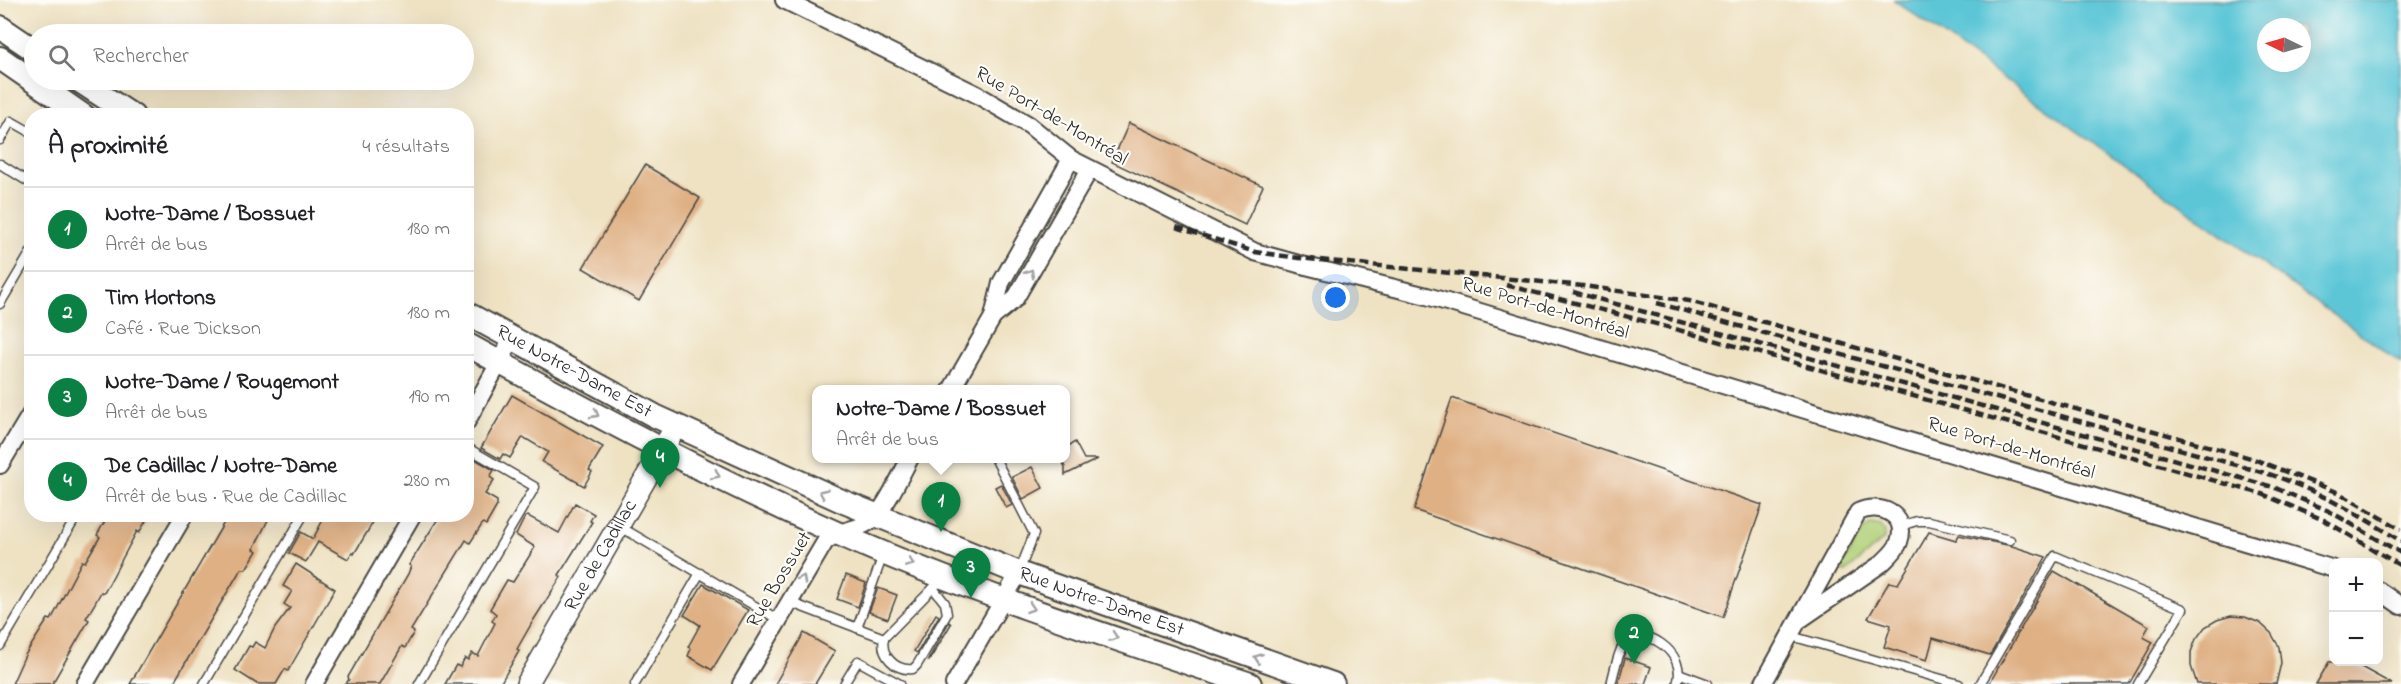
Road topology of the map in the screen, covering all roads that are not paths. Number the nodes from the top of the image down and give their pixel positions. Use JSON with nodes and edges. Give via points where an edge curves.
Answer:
{"nodes":[{"id":1,"x":784,"y":0,"type":"edge"},
{"id":2,"x":0,"y":27,"type":"edge"},
{"id":3,"x":24,"y":43,"type":"edge"},
{"id":4,"x":0,"y":58,"type":"edge"},
{"id":5,"x":24,"y":75,"type":"edge"},
{"id":6,"x":46,"y":90,"type":"edge"},
{"id":7,"x":93,"y":90,"type":"edge"},
{"id":8,"x":72,"y":108,"type":"edge"},
{"id":9,"x":121,"y":108,"type":"edge"},
{"id":10,"x":24,"y":128,"type":"edge"},
{"id":11,"x":0,"y":140,"type":"edge"},
{"id":12,"x":1071,"y":159,"type":"junction"},
{"id":13,"x":0,"y":164,"type":"edge"},
{"id":14,"x":1090,"y":169,"type":"junction"},
{"id":15,"x":24,"y":179,"type":"edge"},
{"id":16,"x":24,"y":264,"type":"edge"},
{"id":17,"x":0,"y":304,"type":"edge"},
{"id":18,"x":993,"y":317,"type":"junction"},
{"id":19,"x":474,"y":318,"type":"edge"},
{"id":20,"x":513,"y":339,"type":"junction"},
{"id":21,"x":474,"y":348,"type":"edge"},
{"id":22,"x":500,"y":363,"type":"junction"},
{"id":23,"x":954,"y":385,"type":"edge"},
{"id":24,"x":474,"y":409,"type":"edge"},
{"id":25,"x":24,"y":425,"type":"edge"},
{"id":26,"x":676,"y":426,"type":"junction"},
{"id":27,"x":663,"y":449,"type":"junction"},
{"id":28,"x":474,"y":452,"type":"edge"},
{"id":29,"x":908,"y":463,"type":"edge"},
{"id":30,"x":997,"y":463,"type":"edge"},
{"id":31,"x":0,"y":465,"type":"edge"},
{"id":32,"x":877,"y":515,"type":"junction"},
{"id":33,"x":73,"y":522,"type":"edge"},
{"id":34,"x":180,"y":522,"type":"edge"},
{"id":35,"x":299,"y":522,"type":"edge"},
{"id":36,"x":408,"y":522,"type":"edge"},
{"id":37,"x":620,"y":526,"type":"junction"},
{"id":38,"x":1900,"y":526,"type":"junction"},
{"id":39,"x":837,"y":532,"type":"junction"},
{"id":40,"x":2010,"y":540,"type":"dead end"},
{"id":41,"x":884,"y":553,"type":"junction"},
{"id":42,"x":2329,"y":567,"type":"edge"},
{"id":43,"x":699,"y":573,"type":"junction"},
{"id":44,"x":1019,"y":573,"type":"junction"},
{"id":45,"x":939,"y":583,"type":"junction"},
{"id":46,"x":2383,"y":593,"type":"edge"},
{"id":47,"x":1004,"y":599,"type":"junction"},
{"id":48,"x":789,"y":602,"type":"junction"},
{"id":49,"x":2401,"y":606,"type":"edge"},
{"id":50,"x":1801,"y":619,"type":"junction"},
{"id":51,"x":779,"y":620,"type":"junction"},
{"id":52,"x":857,"y":628,"type":"junction"},
{"id":53,"x":1791,"y":636,"type":"junction"},
{"id":54,"x":884,"y":638,"type":"junction"},
{"id":55,"x":0,"y":646,"type":"edge"},
{"id":56,"x":1681,"y":674,"type":"junction"},
{"id":57,"x":1283,"y":676,"type":"edge"},
{"id":58,"x":85,"y":684,"type":"edge"},
{"id":59,"x":204,"y":684,"type":"edge"},
{"id":60,"x":314,"y":684,"type":"edge"},
{"id":61,"x":419,"y":684,"type":"edge"},
{"id":62,"x":527,"y":684,"type":"edge"},
{"id":63,"x":634,"y":684,"type":"edge"},
{"id":64,"x":741,"y":684,"type":"edge"},
{"id":65,"x":844,"y":684,"type":"edge"},
{"id":66,"x":900,"y":684,"type":"edge"},
{"id":67,"x":954,"y":684,"type":"edge"},
{"id":68,"x":1250,"y":684,"type":"edge"},
{"id":69,"x":1333,"y":684,"type":"edge"},
{"id":70,"x":1611,"y":684,"type":"edge"},
{"id":71,"x":1677,"y":684,"type":"edge"},
{"id":72,"x":1708,"y":684,"type":"edge"},
{"id":73,"x":1763,"y":684,"type":"edge"},
{"id":74,"x":1959,"y":684,"type":"edge"},
{"id":75,"x":1980,"y":684,"type":"edge"},
{"id":76,"x":2138,"y":684,"type":"edge"}],
"edges":[{"from":1,"to":12,"type":"street","name":"Rue Port-de-Montréal","via":[[976,94],[1029,125]]},
{"from":2,"to":3,"type":"main road"},
{"from":4,"to":5,"type":"main road"},
{"from":6,"to":8,"type":"main road"},
{"from":7,"to":9,"type":"main road"},
{"from":10,"to":11,"type":"lane","via":[[12,121]]},
{"from":12,"to":14,"type":"street","name":"Rue Port-de-Montréal"},
{"from":12,"to":18,"type":"street","via":[[1001,283]]},
{"from":13,"to":15,"type":"lane"},
{"from":18,"to":14,"type":"street","one_way":true,"via":[[1015,299]]},
{"from":14,"to":42,"type":"street","name":"Rue Port-de-Montréal","via":[[1255,252],[1427,296]]},
{"from":16,"to":17,"type":"lane"},
{"from":18,"to":23,"type":"street"},
{"from":19,"to":20,"type":"main road","name":"Rue Notre-Dame Est"},
{"from":20,"to":22,"type":"street"},
{"from":20,"to":26,"type":"main road","name":"Rue Notre-Dame Est"},
{"from":21,"to":22,"type":"main road","name":"Rue Notre-Dame Est"},
{"from":22,"to":24,"type":"street"},
{"from":22,"to":27,"type":"main road","name":"Rue Notre-Dame Est","one_way":true},
{"from":25,"to":31,"type":"street"},
{"from":26,"to":27,"type":"street","name":"Rue de Cadillac"},
{"from":32,"to":26,"type":"main road","name":"Rue Notre-Dame Est","one_way":true},
{"from":27,"to":37,"type":"street","name":"Rue de Cadillac"},
{"from":27,"to":39,"type":"main road","name":"Rue Notre-Dame Est","one_way":true},
{"from":28,"to":61,"type":"lane","via":[[534,487]]},
{"from":29,"to":32,"type":"street"},
{"from":30,"to":44,"type":"lane","via":[[1034,534]]},
{"from":32,"to":39,"type":"street","name":"Rue Bossuet","via":[[861,526]]},
{"from":32,"to":44,"type":"main road","name":"Rue Notre-Dame Est"},
{"from":33,"to":55,"type":"lane"},
{"from":34,"to":58,"type":"street"},
{"from":35,"to":59,"type":"lane"},
{"from":36,"to":60,"type":"street"},
{"from":37,"to":43,"type":"lane"},
{"from":37,"to":62,"type":"street","name":"Rue de Cadillac"},
{"from":38,"to":40,"type":"lane","via":[[1929,521]]},
{"from":38,"to":50,"type":"street","via":[[1899,543],[1892,554]]},
{"from":38,"to":50,"type":"street","via":[[1899,519],[1890,511],[1868,507],[1858,512]]},
{"from":39,"to":41,"type":"main road","name":"Rue Notre-Dame Est"},
{"from":48,"to":39,"type":"street","name":"Rue Bossuet","one_way":true,"via":[[819,550]]},
{"from":41,"to":45,"type":"main road","name":"Rue Notre-Dame Est","one_way":true},
{"from":41,"to":52,"type":"lane"},
{"from":43,"to":51,"type":"lane"},
{"from":43,"to":63,"type":"lane"},
{"from":44,"to":47,"type":"street"},
{"from":57,"to":44,"type":"main road","name":"Rue Notre-Dame Est","one_way":true},
{"from":45,"to":47,"type":"main road","name":"Rue Notre-Dame Est"},
{"from":45,"to":54,"type":"lane"},
{"from":45,"to":54,"type":"lane","via":[[947,614],[913,669],[902,668],[885,657]]},
{"from":46,"to":49,"type":"street"},
{"from":47,"to":67,"type":"street"},
{"from":47,"to":68,"type":"main road","name":"Rue Notre-Dame Est","one_way":true},
{"from":48,"to":51,"type":"street","name":"Rue Bossuet"},
{"from":48,"to":52,"type":"lane"},
{"from":50,"to":53,"type":"street"},
{"from":51,"to":64,"type":"street","name":"Rue Bossuet"},
{"from":52,"to":54,"type":"lane"},
{"from":53,"to":73,"type":"street"},
{"from":53,"to":74,"type":"lane"},
{"from":56,"to":70,"type":"lane","via":[[1674,655],[1665,645],[1636,635],[1624,643]]},
{"from":56,"to":71,"type":"lane"},
{"from":56,"to":72,"type":"lane"},
{"from":57,"to":69,"type":"main road","name":"Rue Notre-Dame Est"},
{"from":65,"to":66,"type":"lane","via":[[858,661]]},
{"from":75,"to":76,"type":"lane","via":[[2055,556],[2183,609]]}]}
